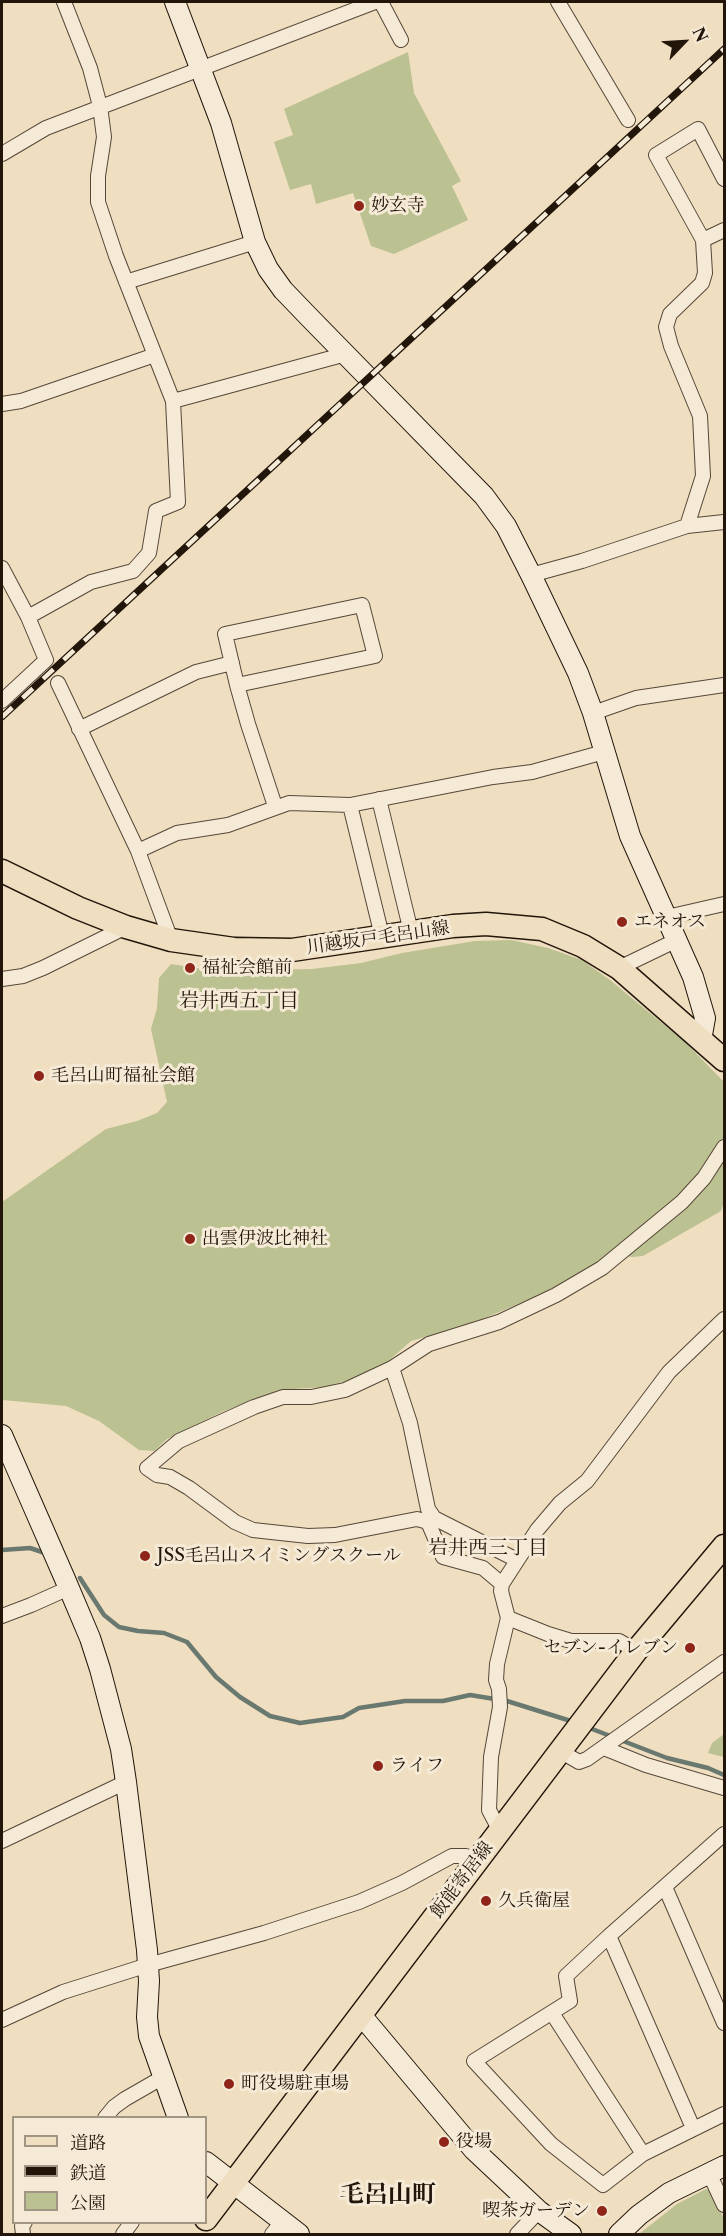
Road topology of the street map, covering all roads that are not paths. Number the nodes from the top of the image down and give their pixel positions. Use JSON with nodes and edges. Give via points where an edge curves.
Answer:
{"nodes":[{"id":1,"x":64,"y":2,"type":"edge"},
{"id":2,"x":175,"y":2,"type":"edge"},
{"id":3,"x":375,"y":2,"type":"edge"},
{"id":4,"x":381,"y":2,"type":"edge"},
{"id":5,"x":558,"y":2,"type":"edge"},
{"id":6,"x":401,"y":40,"type":"dead end"},
{"id":7,"x":200,"y":68,"type":"junction"},
{"id":8,"x":100,"y":106,"type":"junction"},
{"id":9,"x":628,"y":120,"type":"dead end"},
{"id":10,"x":2,"y":154,"type":"edge"},
{"id":11,"x":724,"y":179,"type":"edge"},
{"id":12,"x":724,"y":230,"type":"edge"},
{"id":13,"x":703,"y":240,"type":"junction"},
{"id":14,"x":255,"y":242,"type":"junction"},
{"id":15,"x":126,"y":282,"type":"junction"},
{"id":16,"x":346,"y":354,"type":"junction"},
{"id":17,"x":155,"y":355,"type":"junction"},
{"id":18,"x":173,"y":401,"type":"junction"},
{"id":19,"x":2,"y":404,"type":"edge"},
{"id":20,"x":724,"y":522,"type":"edge"},
{"id":21,"x":687,"y":526,"type":"junction"},
{"id":22,"x":2,"y":568,"type":"edge"},
{"id":23,"x":531,"y":574,"type":"junction"},
{"id":24,"x":28,"y":617,"type":"junction"},
{"id":25,"x":232,"y":663,"type":"junction"},
{"id":26,"x":58,"y":683,"type":"dead end"},
{"id":27,"x":237,"y":685,"type":"junction"},
{"id":28,"x":724,"y":685,"type":"edge"},
{"id":29,"x":2,"y":701,"type":"edge"},
{"id":30,"x":593,"y":713,"type":"junction"},
{"id":31,"x":79,"y":729,"type":"junction"},
{"id":32,"x":604,"y":752,"type":"junction"},
{"id":33,"x":379,"y":799,"type":"junction"},
{"id":34,"x":350,"y":805,"type":"junction"},
{"id":35,"x":275,"y":806,"type":"junction"},
{"id":36,"x":138,"y":851,"type":"junction"},
{"id":37,"x":2,"y":870,"type":"edge"},
{"id":38,"x":724,"y":904,"type":"edge"},
{"id":39,"x":667,"y":917,"type":"junction"},
{"id":40,"x":126,"y":927,"type":"junction"},
{"id":41,"x":411,"y":932,"type":"junction"},
{"id":42,"x":382,"y":936,"type":"junction"},
{"id":43,"x":171,"y":940,"type":"junction"},
{"id":44,"x":677,"y":940,"type":"junction"},
{"id":45,"x":619,"y":968,"type":"junction"},
{"id":46,"x":2,"y":979,"type":"edge"},
{"id":47,"x":701,"y":1040,"type":"junction"},
{"id":48,"x":724,"y":1060,"type":"edge"},
{"id":49,"x":724,"y":1148,"type":"edge"},
{"id":50,"x":724,"y":1319,"type":"edge"},
{"id":51,"x":392,"y":1368,"type":"junction"},
{"id":52,"x":2,"y":1435,"type":"edge"},
{"id":53,"x":724,"y":1546,"type":"edge"},
{"id":54,"x":517,"y":1560,"type":"junction"},
{"id":55,"x":67,"y":1583,"type":"junction"},
{"id":56,"x":502,"y":1584,"type":"junction"},
{"id":57,"x":2,"y":1616,"type":"edge"},
{"id":58,"x":508,"y":1618,"type":"junction"},
{"id":59,"x":636,"y":1651,"type":"junction"},
{"id":60,"x":724,"y":1662,"type":"edge"},
{"id":61,"x":604,"y":1748,"type":"junction"},
{"id":62,"x":560,"y":1751,"type":"junction"},
{"id":63,"x":126,"y":1782,"type":"junction"},
{"id":64,"x":724,"y":1788,"type":"edge"},
{"id":65,"x":500,"y":1831,"type":"junction"},
{"id":66,"x":2,"y":1838,"type":"edge"},
{"id":67,"x":724,"y":1838,"type":"edge"},
{"id":68,"x":478,"y":1860,"type":"junction"},
{"id":69,"x":665,"y":1887,"type":"junction"},
{"id":70,"x":609,"y":1936,"type":"junction"},
{"id":71,"x":148,"y":1965,"type":"junction"},
{"id":72,"x":552,"y":2013,"type":"junction"},
{"id":73,"x":361,"y":2015,"type":"junction"},
{"id":74,"x":2,"y":2020,"type":"edge"},
{"id":75,"x":724,"y":2023,"type":"edge"},
{"id":76,"x":165,"y":2076,"type":"junction"},
{"id":77,"x":724,"y":2114,"type":"edge"},
{"id":78,"x":107,"y":2116,"type":"edge"},
{"id":79,"x":177,"y":2116,"type":"edge"},
{"id":80,"x":693,"y":2128,"type":"junction"},
{"id":81,"x":643,"y":2154,"type":"junction"},
{"id":82,"x":207,"y":2163,"type":"edge"},
{"id":83,"x":717,"y":2170,"type":"edge"},
{"id":84,"x":233,"y":2182,"type":"junction"},
{"id":85,"x":724,"y":2205,"type":"edge"},
{"id":86,"x":539,"y":2211,"type":"junction"},
{"id":87,"x":207,"y":2218,"type":"edge"},
{"id":88,"x":277,"y":2228,"type":"edge"},
{"id":89,"x":299,"y":2235,"type":"edge"},
{"id":90,"x":517,"y":2235,"type":"edge"},
{"id":91,"x":572,"y":2235,"type":"edge"},
{"id":92,"x":619,"y":2235,"type":"edge"}],
"edges":[{"from":1,"to":8,"type":"street"},
{"from":2,"to":7,"type":"street"},
{"from":3,"to":7,"type":"street"},
{"from":4,"to":6,"type":"street"},
{"from":5,"to":9,"type":"street"},
{"from":7,"to":8,"type":"street"},
{"from":7,"to":14,"type":"street","via":[[233,162]]},
{"from":8,"to":10,"type":"street","via":[[46,128]]},
{"from":8,"to":15,"type":"street","via":[[104,137],[98,202]]},
{"from":11,"to":13,"type":"street","via":[[698,129],[656,155]]},
{"from":12,"to":13,"type":"street"},
{"from":13,"to":21,"type":"street","via":[[702,283],[670,314],[666,327],[699,416],[703,476]]},
{"from":14,"to":15,"type":"street"},
{"from":14,"to":16,"type":"street","via":[[283,290]]},
{"from":15,"to":17,"type":"street"},
{"from":16,"to":18,"type":"street"},
{"from":16,"to":23,"type":"street","via":[[484,496],[506,526]]},
{"from":17,"to":18,"type":"street"},
{"from":17,"to":19,"type":"street"},
{"from":18,"to":24,"type":"street","via":[[178,502],[156,511],[149,553],[133,571],[91,582]]},
{"from":20,"to":21,"type":"street"},
{"from":21,"to":23,"type":"street"},
{"from":22,"to":24,"type":"street"},
{"from":23,"to":30,"type":"street"},
{"from":24,"to":29,"type":"street","via":[[46,660]]},
{"from":25,"to":27,"type":"street"},
{"from":25,"to":27,"type":"street","via":[[225,634],[362,605],[375,656]]},
{"from":25,"to":31,"type":"street","via":[[196,672]]},
{"from":26,"to":31,"type":"street"},
{"from":27,"to":35,"type":"street"},
{"from":28,"to":30,"type":"street","via":[[636,698]]},
{"from":30,"to":32,"type":"street"},
{"from":31,"to":36,"type":"street"},
{"from":32,"to":33,"type":"street","via":[[532,772]]},
{"from":32,"to":39,"type":"street","via":[[630,836]]},
{"from":33,"to":34,"type":"street"},
{"from":33,"to":41,"type":"street"},
{"from":34,"to":35,"type":"street"},
{"from":34,"to":42,"type":"street"},
{"from":35,"to":36,"type":"street","via":[[228,825],[177,833]]},
{"from":36,"to":43,"type":"street"},
{"from":37,"to":40,"type":"main road","name":"川越坂戸毛呂山線"},
{"from":38,"to":39,"type":"street"},
{"from":39,"to":44,"type":"street"},
{"from":40,"to":43,"type":"main road","name":"川越坂戸毛呂山線"},
{"from":40,"to":46,"type":"street","via":[[44,968]]},
{"from":41,"to":42,"type":"main road","name":"川越坂戸毛呂山線"},
{"from":41,"to":45,"type":"main road","name":"川越坂戸毛呂山線","via":[[486,924],[542,929],[583,946]]},
{"from":42,"to":43,"type":"main road","name":"川越坂戸毛呂山線","via":[[292,950],[234,949]]},
{"from":44,"to":45,"type":"street"},
{"from":44,"to":47,"type":"street","via":[[705,1018]]},
{"from":45,"to":47,"type":"main road","name":"川越坂戸毛呂山線"},
{"from":47,"to":48,"type":"main road","name":"川越坂戸毛呂山線"},
{"from":49,"to":51,"type":"street","via":[[682,1202],[602,1268],[499,1322],[429,1344]]},
{"from":50,"to":54,"type":"street","via":[[669,1372],[586,1481],[560,1503]]},
{"from":51,"to":54,"type":"street","via":[[410,1423],[428,1509],[434,1518]]},
{"from":51,"to":56,"type":"street","via":[[345,1390],[311,1397],[283,1397],[254,1407],[179,1441],[147,1468],[189,1488],[235,1522],[253,1530],[326,1536],[417,1519],[428,1522],[443,1557],[483,1568]]},
{"from":52,"to":55,"type":"street"},
{"from":53,"to":59,"type":"main road","name":"飯能寄居線"},
{"from":54,"to":56,"type":"street"},
{"from":55,"to":57,"type":"street","via":[[31,1605]]},
{"from":55,"to":63,"type":"street","via":[[100,1669]]},
{"from":56,"to":58,"type":"street"},
{"from":58,"to":59,"type":"street","via":[[571,1641],[619,1641]]},
{"from":58,"to":65,"type":"street","via":[[497,1664],[500,1707],[491,1757],[489,1810]]},
{"from":59,"to":62,"type":"main road","name":"飯能寄居線"},
{"from":60,"to":61,"type":"street"},
{"from":61,"to":62,"type":"street","via":[[579,1762]]},
{"from":61,"to":64,"type":"street"},
{"from":62,"to":65,"type":"main road","name":"飯能寄居線"},
{"from":63,"to":66,"type":"street"},
{"from":63,"to":71,"type":"street"},
{"from":65,"to":68,"type":"main road","name":"飯能寄居線"},
{"from":67,"to":69,"type":"street"},
{"from":68,"to":71,"type":"street","via":[[452,1856],[359,1902]]},
{"from":68,"to":73,"type":"main road","name":"飯能寄居線"},
{"from":69,"to":70,"type":"street"},
{"from":69,"to":75,"type":"street"},
{"from":70,"to":72,"type":"street","via":[[566,1976],[570,2001]]},
{"from":70,"to":80,"type":"street"},
{"from":71,"to":74,"type":"street","via":[[63,1992]]},
{"from":71,"to":76,"type":"street","via":[[149,2036]]},
{"from":72,"to":81,"type":"street"},
{"from":72,"to":81,"type":"street","via":[[474,2061],[551,2144],[603,2186]]},
{"from":73,"to":84,"type":"main road","name":"飯能寄居線"},
{"from":73,"to":86,"type":"street","via":[[474,2150]]},
{"from":76,"to":78,"type":"street","via":[[125,2099]]},
{"from":76,"to":79,"type":"street"},
{"from":77,"to":80,"type":"street"},
{"from":80,"to":81,"type":"street"},
{"from":82,"to":84,"type":"street"},
{"from":83,"to":85,"type":"street"},
{"from":83,"to":92,"type":"street","via":[[669,2193]]},
{"from":84,"to":87,"type":"main road","name":"飯能寄居線"},
{"from":84,"to":88,"type":"street"},
{"from":86,"to":90,"type":"street"},
{"from":86,"to":91,"type":"street"},
{"from":88,"to":89,"type":"street"}]}
